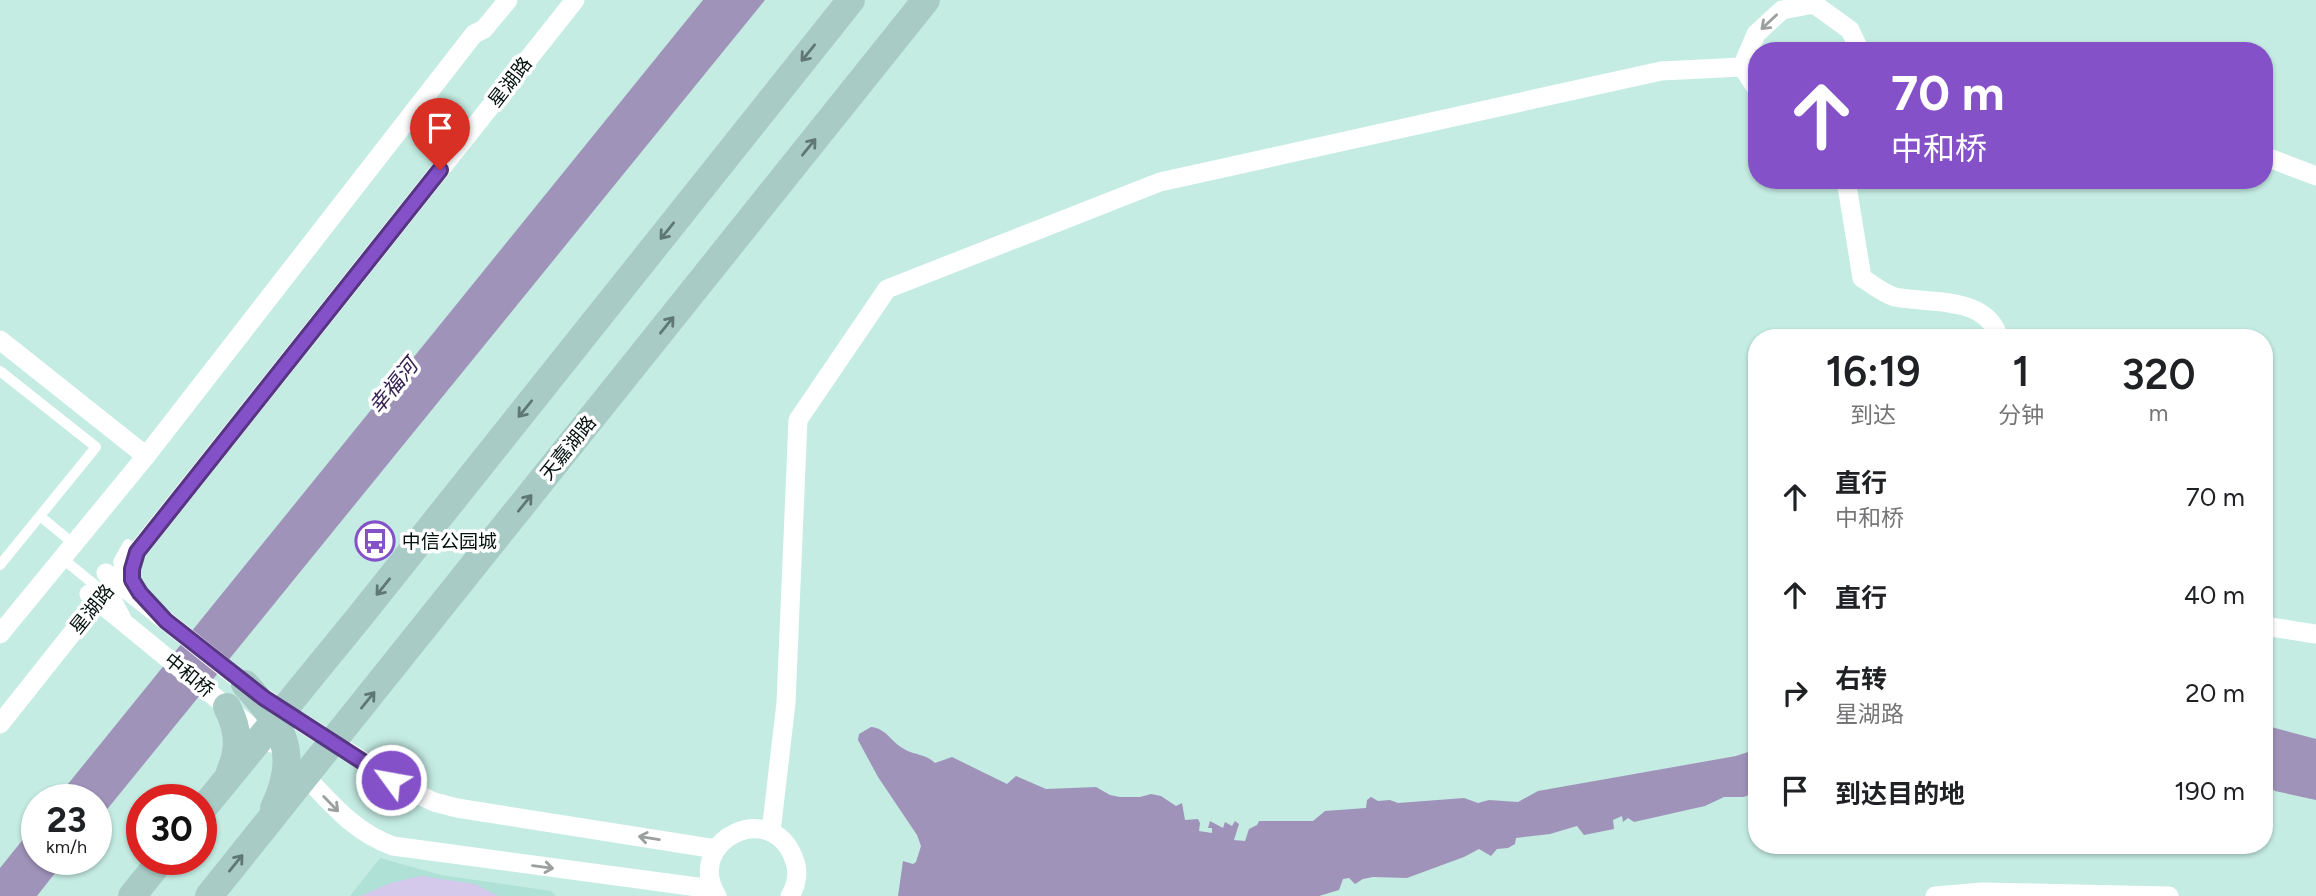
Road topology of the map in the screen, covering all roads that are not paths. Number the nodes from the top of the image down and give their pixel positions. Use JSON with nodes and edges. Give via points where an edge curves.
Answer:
{"nodes":[{"id":1,"x":508,"y":0,"type":"edge"},
{"id":2,"x":561,"y":0,"type":"edge"},
{"id":3,"x":575,"y":0,"type":"edge"},
{"id":4,"x":851,"y":0,"type":"edge"},
{"id":5,"x":926,"y":0,"type":"edge"},
{"id":6,"x":1800,"y":3,"type":"edge"},
{"id":7,"x":1753,"y":42,"type":"edge"},
{"id":8,"x":1856,"y":42,"type":"edge"},
{"id":9,"x":1748,"y":53,"type":"edge"},
{"id":10,"x":1742,"y":67,"type":"junction"},
{"id":11,"x":1748,"y":76,"type":"edge"},
{"id":12,"x":2273,"y":159,"type":"edge"},
{"id":13,"x":2316,"y":176,"type":"edge"},
{"id":14,"x":1847,"y":189,"type":"edge"},
{"id":15,"x":1994,"y":329,"type":"edge"},
{"id":16,"x":0,"y":340,"type":"edge"},
{"id":17,"x":0,"y":371,"type":"edge"},
{"id":18,"x":146,"y":456,"type":"junction"},
{"id":19,"x":41,"y":517,"type":"junction"},
{"id":20,"x":133,"y":548,"type":"junction"},
{"id":21,"x":69,"y":552,"type":"junction"},
{"id":22,"x":0,"y":565,"type":"edge"},
{"id":23,"x":104,"y":585,"type":"junction"},
{"id":24,"x":166,"y":621,"type":"junction"},
{"id":25,"x":2273,"y":627,"type":"edge"},
{"id":26,"x":0,"y":634,"type":"edge"},
{"id":27,"x":2316,"y":634,"type":"edge"},
{"id":28,"x":245,"y":684,"type":"joint"},
{"id":29,"x":0,"y":703,"type":"edge"},
{"id":30,"x":227,"y":707,"type":"junction"},
{"id":31,"x":273,"y":722,"type":"junction"},
{"id":32,"x":0,"y":724,"type":"edge"},
{"id":33,"x":333,"y":743,"type":"junction"},
{"id":34,"x":297,"y":768,"type":"junction"},
{"id":35,"x":226,"y":781,"type":"junction"},
{"id":36,"x":217,"y":792,"type":"edge"},
{"id":37,"x":771,"y":832,"type":"junction"},
{"id":38,"x":716,"y":849,"type":"junction"},
{"id":39,"x":149,"y":875,"type":"edge"},
{"id":40,"x":715,"y":892,"type":"edge"},
{"id":41,"x":132,"y":896,"type":"edge"},
{"id":42,"x":209,"y":896,"type":"edge"},
{"id":43,"x":790,"y":896,"type":"edge"},
{"id":44,"x":1936,"y":896,"type":"edge"},
{"id":45,"x":2169,"y":896,"type":"edge"}],
"edges":[{"from":1,"to":18,"type":"street","via":[[484,29],[474,34]]},
{"from":2,"to":20,"type":"street","name":"星湖路"},
{"from":3,"to":20,"type":"street","name":"星湖路"},
{"from":4,"to":31,"type":"street","one_way":true},
{"from":33,"to":5,"type":"street","name":"天嘉湖路","one_way":true},
{"from":6,"to":7,"type":"street","one_way":true,"via":[[1782,10]]},
{"from":6,"to":8,"type":"street","via":[[1814,4],[1850,30]]},
{"from":9,"to":10,"type":"street","one_way":true},
{"from":10,"to":11,"type":"street"},
{"from":10,"to":37,"type":"street","via":[[1661,71],[1160,182],[887,289],[797,420],[786,703]]},
{"from":12,"to":13,"type":"street"},
{"from":14,"to":15,"type":"street","via":[[1862,278],[1892,296],[1969,306],[1988,316]]},
{"from":16,"to":18,"type":"street"},
{"from":17,"to":19,"type":"lane","via":[[96,447]]},
{"from":18,"to":21,"type":"street"},
{"from":19,"to":21,"type":"lane"},
{"from":19,"to":22,"type":"lane"},
{"from":20,"to":23,"type":"street","name":"星湖路"},
{"from":20,"to":24,"type":"lane","via":[[132,580]]},
{"from":21,"to":23,"type":"lane"},
{"from":21,"to":26,"type":"street"},
{"from":23,"to":24,"type":"street","name":"中和桥"},
{"from":23,"to":29,"type":"street","name":"星湖路"},
{"from":23,"to":30,"type":"street","name":"中和桥","via":[[150,644]]},
{"from":23,"to":32,"type":"street","name":"星湖路"},
{"from":24,"to":28,"type":"street","name":"中和桥"},
{"from":25,"to":27,"type":"street"},
{"from":28,"to":31,"type":"street"},
{"from":30,"to":31,"type":"street","name":"中和桥"},
{"from":30,"to":35,"type":"street","via":[[238,743]]},
{"from":31,"to":33,"type":"street","name":"中和桥"},
{"from":31,"to":34,"type":"street"},
{"from":31,"to":35,"type":"street"},
{"from":33,"to":34,"type":"street","name":"天嘉湖路"},
{"from":38,"to":33,"type":"street","name":"中和桥","one_way":true,"via":[[434,802]]},
{"from":34,"to":40,"type":"street","one_way":true,"via":[[357,828],[393,846]]},
{"from":42,"to":34,"type":"street","one_way":true,"via":[[263,829],[282,786]]},
{"from":35,"to":36,"type":"street"},
{"from":37,"to":38,"type":"street","via":[[734,832]]},
{"from":37,"to":43,"type":"street","via":[[792,851],[797,865]]},
{"from":38,"to":40,"type":"street","via":[[709,875]]},
{"from":39,"to":41,"type":"street"},
{"from":44,"to":45,"type":"street","via":[[1982,892]]}]}
